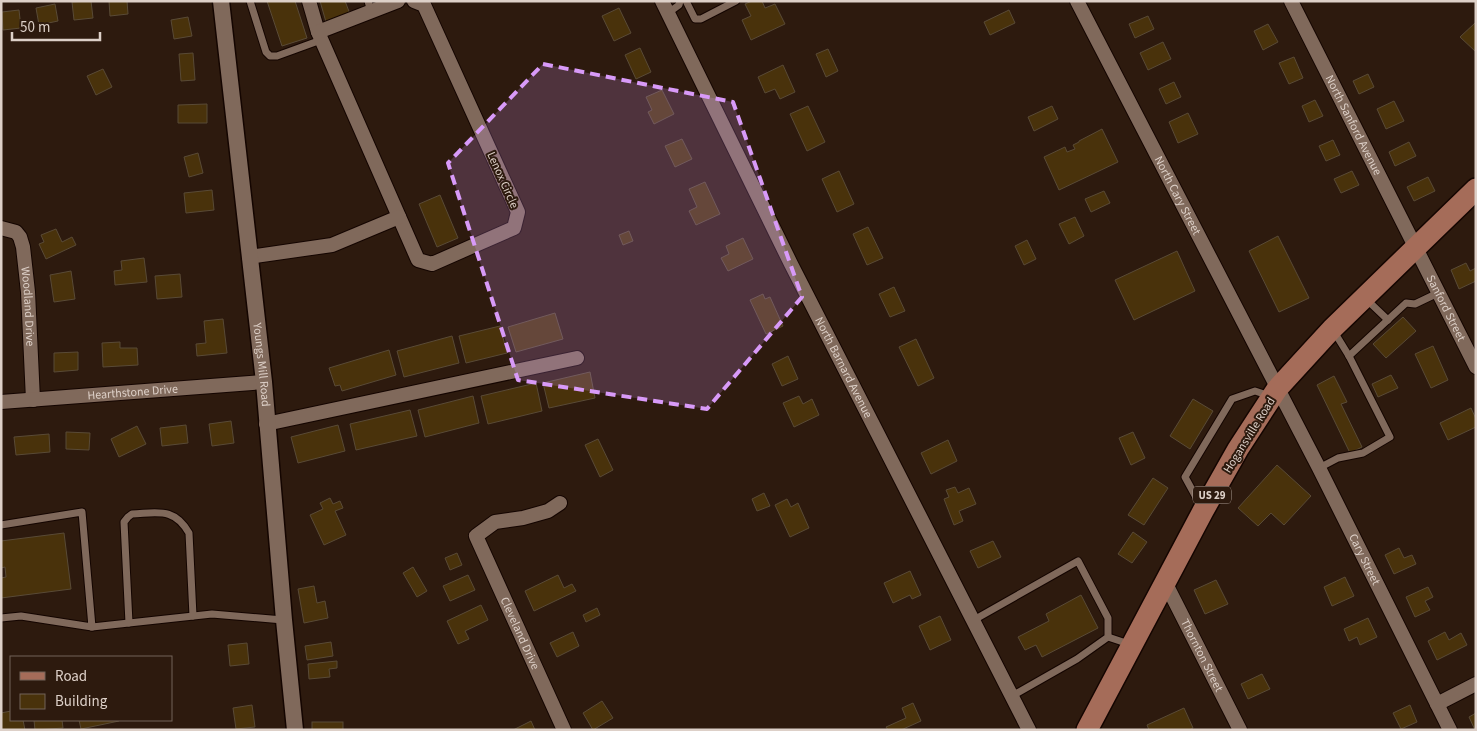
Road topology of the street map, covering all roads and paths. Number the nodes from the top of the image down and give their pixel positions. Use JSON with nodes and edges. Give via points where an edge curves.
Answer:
{"nodes":[{"id":1,"x":221,"y":1,"type":"edge"},
{"id":2,"x":250,"y":1,"type":"edge"},
{"id":3,"x":309,"y":1,"type":"edge"},
{"id":4,"x":398,"y":1,"type":"edge"},
{"id":5,"x":414,"y":1,"type":"edge"},
{"id":6,"x":680,"y":1,"type":"edge"},
{"id":7,"x":686,"y":1,"type":"edge"},
{"id":8,"x":736,"y":1,"type":"edge"},
{"id":9,"x":1077,"y":1,"type":"edge"},
{"id":10,"x":1291,"y":1,"type":"edge"},
{"id":11,"x":369,"y":6,"type":"edge"},
{"id":12,"x":665,"y":7,"type":"edge"},
{"id":13,"x":319,"y":36,"type":"junction"},
{"id":14,"x":1476,"y":189,"type":"edge"},
{"id":15,"x":399,"y":217,"type":"junction"},
{"id":16,"x":1,"y":228,"type":"edge"},
{"id":17,"x":1415,"y":249,"type":"junction"},
{"id":18,"x":250,"y":257,"type":"junction"},
{"id":19,"x":1438,"y":293,"type":"junction"},
{"id":20,"x":1364,"y":297,"type":"junction"},
{"id":21,"x":1388,"y":320,"type":"junction"},
{"id":22,"x":1332,"y":328,"type":"junction"},
{"id":23,"x":1349,"y":356,"type":"junction"},
{"id":24,"x":576,"y":358,"type":"dead end"},
{"id":25,"x":1476,"y":367,"type":"edge"},
{"id":26,"x":264,"y":382,"type":"junction"},
{"id":27,"x":1275,"y":393,"type":"junction"},
{"id":28,"x":33,"y":400,"type":"junction"},
{"id":29,"x":1,"y":402,"type":"edge"},
{"id":30,"x":266,"y":424,"type":"junction"},
{"id":31,"x":1318,"y":468,"type":"junction"},
{"id":32,"x":560,"y":503,"type":"dead end"},
{"id":33,"x":1203,"y":510,"type":"junction"},
{"id":34,"x":1,"y":524,"type":"edge"},
{"id":35,"x":1165,"y":582,"type":"junction"},
{"id":36,"x":193,"y":616,"type":"junction"},
{"id":37,"x":1,"y":618,"type":"edge"},
{"id":38,"x":284,"y":620,"type":"junction"},
{"id":39,"x":972,"y":621,"type":"junction"},
{"id":40,"x":129,"y":623,"type":"junction"},
{"id":41,"x":92,"y":627,"type":"junction"},
{"id":42,"x":1108,"y":637,"type":"junction"},
{"id":43,"x":1132,"y":645,"type":"junction"},
{"id":44,"x":1476,"y":684,"type":"edge"},
{"id":45,"x":1012,"y":696,"type":"junction"},
{"id":46,"x":1437,"y":704,"type":"junction"},
{"id":47,"x":295,"y":730,"type":"edge"},
{"id":48,"x":564,"y":730,"type":"edge"},
{"id":49,"x":1029,"y":730,"type":"edge"},
{"id":50,"x":1087,"y":730,"type":"edge"},
{"id":51,"x":1240,"y":730,"type":"edge"},
{"id":52,"x":1450,"y":730,"type":"edge"}],
"edges":[{"from":1,"to":18,"type":"street","name":"Youngs Mill Road"},
{"from":2,"to":13,"type":"lane","via":[[270,56],[278,56]]},
{"from":3,"to":13,"type":"street","name":"Lenox Circle"},
{"from":4,"to":11,"type":"street"},
{"from":5,"to":15,"type":"street","name":"Lenox Circle","via":[[424,5],[518,212],[514,228],[432,264],[418,260]]},
{"from":6,"to":12,"type":"lane"},
{"from":7,"to":8,"type":"lane","via":[[696,20]]},
{"from":9,"to":27,"type":"street","name":"North Cary Street"},
{"from":10,"to":17,"type":"street","name":"North Sanford Avenue"},
{"from":11,"to":13,"type":"street"},
{"from":12,"to":39,"type":"street","name":"North Barnard Avenue"},
{"from":13,"to":15,"type":"street","name":"Lenox Circle"},
{"from":14,"to":17,"type":"main road","name":"Hogansville Road","number":"US 29"},
{"from":15,"to":18,"type":"street","via":[[332,245]]},
{"from":16,"to":28,"type":"street","name":"Woodland Drive","via":[[16,232],[23,247]]},
{"from":17,"to":19,"type":"street","name":"Sanford Street"},
{"from":17,"to":20,"type":"main road","name":"Hogansville Road","number":"US 29"},
{"from":18,"to":26,"type":"street","name":"Youngs Mill Road"},
{"from":19,"to":21,"type":"lane","via":[[1415,304],[1406,304]]},
{"from":19,"to":25,"type":"street","name":"Sanford Street"},
{"from":20,"to":21,"type":"lane"},
{"from":20,"to":22,"type":"main road","name":"Hogansville Road","number":"US 29"},
{"from":21,"to":23,"type":"lane"},
{"from":22,"to":23,"type":"lane"},
{"from":22,"to":27,"type":"main road","name":"Hogansville Road","number":"US 29"},
{"from":23,"to":31,"type":"lane","via":[[1390,437],[1363,453],[1338,458]]},
{"from":24,"to":30,"type":"street"},
{"from":26,"to":28,"type":"street","name":"Hearthstone Drive"},
{"from":26,"to":30,"type":"street","name":"Youngs Mill Road"},
{"from":27,"to":31,"type":"street","name":"Cary Street"},
{"from":27,"to":33,"type":"main road","name":"Hogansville Road","number":"US 29"},
{"from":27,"to":33,"type":"lane","via":[[1255,391],[1232,399],[1184,477]]},
{"from":28,"to":29,"type":"street","name":"Hearthstone Drive"},
{"from":30,"to":38,"type":"street","name":"Youngs Mill Road"},
{"from":31,"to":46,"type":"street","name":"Cary Street"},
{"from":32,"to":48,"type":"street","name":"Cleveland Drive","via":[[548,511],[495,522],[476,536]]},
{"from":33,"to":35,"type":"main road","name":"Hogansville Road","number":"US 29"},
{"from":34,"to":41,"type":"lane","via":[[82,512]]},
{"from":35,"to":43,"type":"main road","name":"Hogansville Road","number":"US 29"},
{"from":35,"to":51,"type":"street","name":"Thornton Street"},
{"from":36,"to":38,"type":"lane","via":[[212,614]]},
{"from":36,"to":40,"type":"lane"},
{"from":36,"to":40,"type":"lane","via":[[189,533],[183,522],[166,513],[132,514],[124,522]]},
{"from":37,"to":41,"type":"lane","via":[[21,616]]},
{"from":38,"to":47,"type":"street","name":"Youngs Mill Road"},
{"from":39,"to":42,"type":"lane","via":[[1078,561],[1108,618]]},
{"from":39,"to":45,"type":"street","name":"North Barnard Avenue"},
{"from":40,"to":41,"type":"lane"},
{"from":42,"to":43,"type":"lane"},
{"from":42,"to":45,"type":"lane","via":[[1077,660]]},
{"from":43,"to":50,"type":"main road","name":"Hogansville Road","number":"US 29"},
{"from":44,"to":46,"type":"street"},
{"from":45,"to":49,"type":"street","name":"North Barnard Avenue"},
{"from":46,"to":52,"type":"street","name":"Cary Street"}]}
